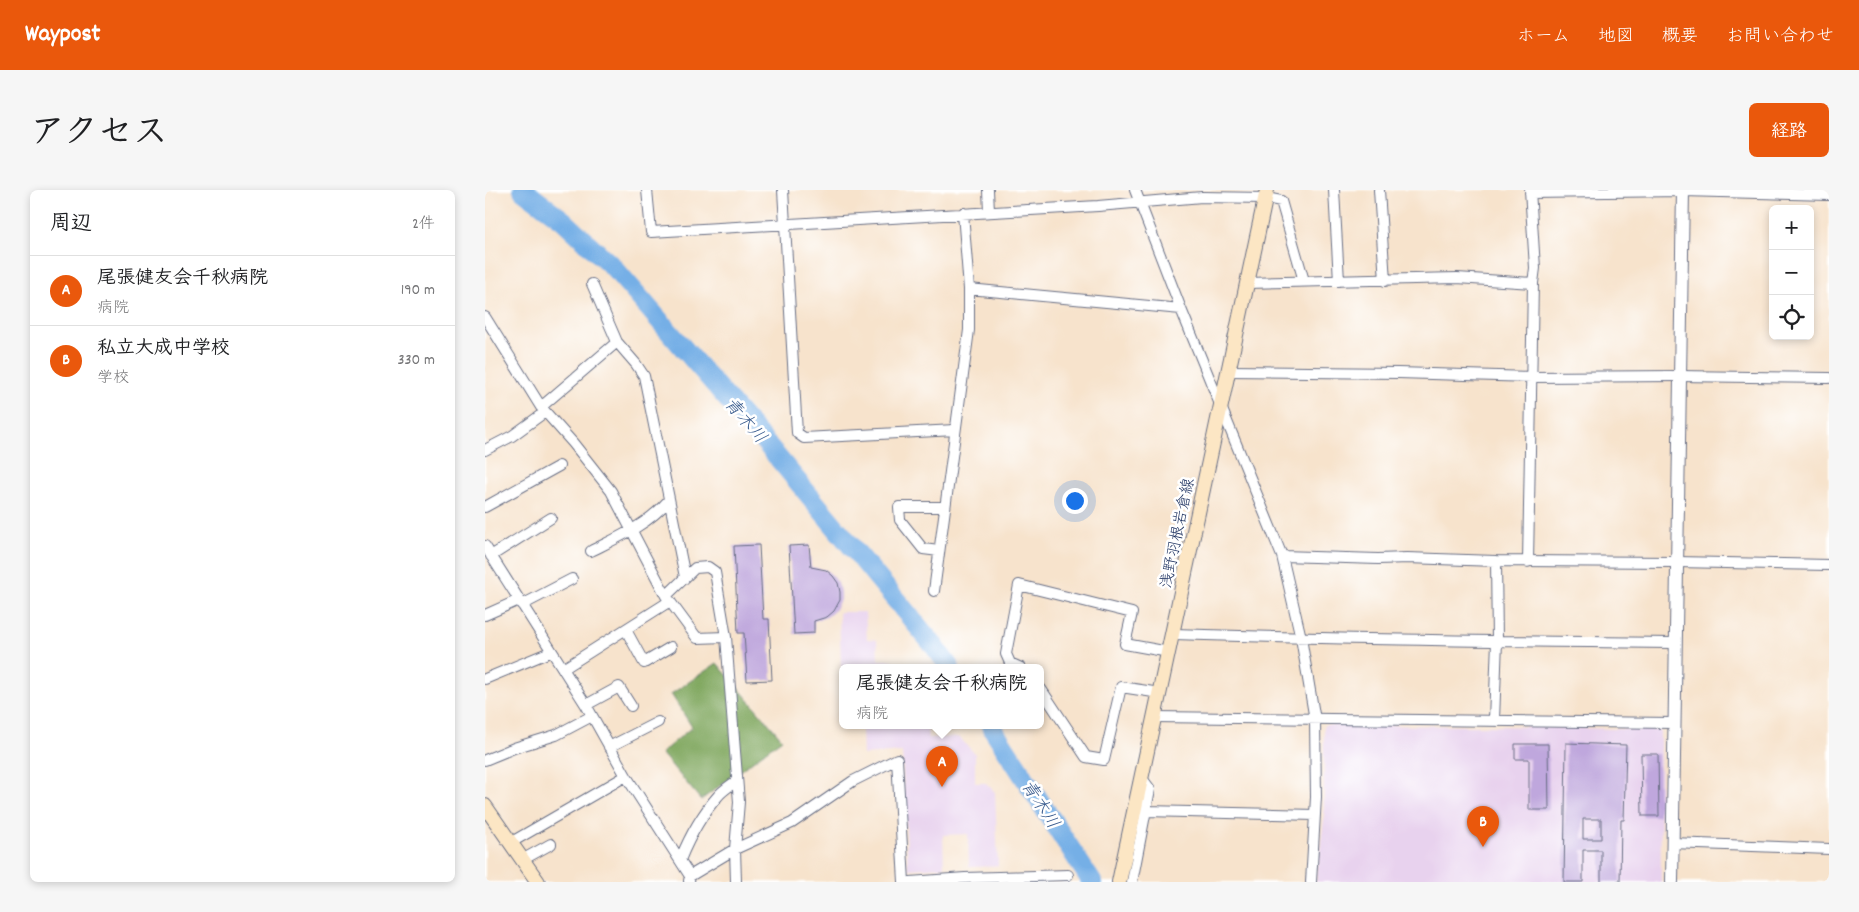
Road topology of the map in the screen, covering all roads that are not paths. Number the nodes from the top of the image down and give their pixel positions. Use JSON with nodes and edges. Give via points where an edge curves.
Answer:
{"nodes":[{"id":1,"x":647,"y":190,"type":"edge"},
{"id":2,"x":783,"y":190,"type":"edge"},
{"id":3,"x":988,"y":190,"type":"edge"},
{"id":4,"x":1135,"y":190,"type":"edge"},
{"id":5,"x":1334,"y":190,"type":"edge"},
{"id":6,"x":1379,"y":190,"type":"edge"},
{"id":7,"x":1683,"y":190,"type":"edge"},
{"id":8,"x":1530,"y":192,"type":"edge"},
{"id":9,"x":1202,"y":193,"type":"edge"},
{"id":10,"x":1267,"y":194,"type":"edge"},
{"id":11,"x":1829,"y":195,"type":"edge"},
{"id":12,"x":1140,"y":202,"type":"junction"},
{"id":13,"x":989,"y":211,"type":"junction"},
{"id":14,"x":963,"y":213,"type":"junction"},
{"id":15,"x":785,"y":225,"type":"junction"},
{"id":16,"x":1304,"y":281,"type":"junction"},
{"id":17,"x":1339,"y":281,"type":"junction"},
{"id":18,"x":1385,"y":281,"type":"junction"},
{"id":19,"x":1247,"y":283,"type":"junction"},
{"id":20,"x":1533,"y":283,"type":"junction"},
{"id":21,"x":592,"y":284,"type":"dead end"},
{"id":22,"x":969,"y":289,"type":"junction"},
{"id":23,"x":1181,"y":309,"type":"junction"},
{"id":24,"x":485,"y":317,"type":"edge"},
{"id":25,"x":617,"y":342,"type":"junction"},
{"id":26,"x":1228,"y":371,"type":"junction"},
{"id":27,"x":1679,"y":376,"type":"junction"},
{"id":28,"x":1531,"y":377,"type":"junction"},
{"id":29,"x":1829,"y":378,"type":"edge"},
{"id":30,"x":1221,"y":405,"type":"junction"},
{"id":31,"x":543,"y":409,"type":"junction"},
{"id":32,"x":955,"y":430,"type":"junction"},
{"id":33,"x":485,"y":450,"type":"edge"},
{"id":34,"x":559,"y":466,"type":"dead end"},
{"id":35,"x":668,"y":501,"type":"junction"},
{"id":36,"x":485,"y":507,"type":"edge"},
{"id":37,"x":945,"y":507,"type":"junction"},
{"id":38,"x":551,"y":518,"type":"dead end"},
{"id":39,"x":631,"y":530,"type":"junction"},
{"id":40,"x":485,"y":546,"type":"edge"},
{"id":41,"x":591,"y":551,"type":"dead end"},
{"id":42,"x":939,"y":551,"type":"junction"},
{"id":43,"x":491,"y":556,"type":"junction"},
{"id":44,"x":1282,"y":556,"type":"junction"},
{"id":45,"x":1496,"y":561,"type":"junction"},
{"id":46,"x":1528,"y":562,"type":"junction"},
{"id":47,"x":1677,"y":562,"type":"junction"},
{"id":48,"x":1829,"y":566,"type":"edge"},
{"id":49,"x":685,"y":577,"type":"junction"},
{"id":50,"x":573,"y":578,"type":"dead end"},
{"id":51,"x":934,"y":591,"type":"dead end"},
{"id":52,"x":668,"y":599,"type":"junction"},
{"id":53,"x":521,"y":603,"type":"junction"},
{"id":54,"x":485,"y":615,"type":"edge"},
{"id":55,"x":626,"y":630,"type":"junction"},
{"id":56,"x":1174,"y":634,"type":"junction"},
{"id":57,"x":726,"y":637,"type":"junction"},
{"id":58,"x":1301,"y":638,"type":"junction"},
{"id":59,"x":1497,"y":641,"type":"junction"},
{"id":60,"x":1675,"y":643,"type":"junction"},
{"id":61,"x":671,"y":647,"type":"dead end"},
{"id":62,"x":550,"y":652,"type":"junction"},
{"id":63,"x":1169,"y":652,"type":"junction"},
{"id":64,"x":1012,"y":664,"type":"edge"},
{"id":65,"x":563,"y":668,"type":"junction"},
{"id":66,"x":485,"y":679,"type":"edge"},
{"id":67,"x":1160,"y":693,"type":"junction"},
{"id":68,"x":1044,"y":694,"type":"edge"},
{"id":69,"x":586,"y":705,"type":"junction"},
{"id":70,"x":631,"y":706,"type":"dead end"},
{"id":71,"x":592,"y":716,"type":"junction"},
{"id":72,"x":1154,"y":718,"type":"junction"},
{"id":73,"x":1315,"y":720,"type":"junction"},
{"id":74,"x":1494,"y":720,"type":"junction"},
{"id":75,"x":658,"y":722,"type":"dead end"},
{"id":76,"x":1674,"y":724,"type":"junction"},
{"id":77,"x":609,"y":747,"type":"junction"},
{"id":78,"x":485,"y":760,"type":"edge"},
{"id":79,"x":626,"y":776,"type":"junction"},
{"id":80,"x":1141,"y":777,"type":"junction"},
{"id":81,"x":736,"y":781,"type":"junction"},
{"id":82,"x":485,"y":806,"type":"edge"},
{"id":83,"x":1145,"y":811,"type":"junction"},
{"id":84,"x":1315,"y":815,"type":"junction"},
{"id":85,"x":510,"y":844,"type":"junction"},
{"id":86,"x":551,"y":844,"type":"dead end"},
{"id":87,"x":1673,"y":844,"type":"junction"},
{"id":88,"x":735,"y":849,"type":"junction"},
{"id":89,"x":1829,"y":849,"type":"edge"},
{"id":90,"x":522,"y":860,"type":"junction"},
{"id":91,"x":680,"y":860,"type":"junction"},
{"id":92,"x":1067,"y":875,"type":"dead end"},
{"id":93,"x":689,"y":879,"type":"edge"},
{"id":94,"x":984,"y":880,"type":"edge"},
{"id":95,"x":538,"y":882,"type":"edge"},
{"id":96,"x":736,"y":882,"type":"edge"},
{"id":97,"x":905,"y":882,"type":"edge"},
{"id":98,"x":910,"y":882,"type":"edge"},
{"id":99,"x":1119,"y":882,"type":"edge"},
{"id":100,"x":1132,"y":882,"type":"edge"},
{"id":101,"x":1311,"y":882,"type":"edge"},
{"id":102,"x":1672,"y":882,"type":"edge"}],
"edges":[{"from":1,"to":15,"type":"street","via":[[651,232]]},
{"from":2,"to":15,"type":"street"},
{"from":3,"to":13,"type":"street"},
{"from":4,"to":12,"type":"street"},
{"from":5,"to":17,"type":"street"},
{"from":6,"to":18,"type":"street"},
{"from":7,"to":8,"type":"street"},
{"from":7,"to":11,"type":"street"},
{"from":7,"to":27,"type":"street"},
{"from":8,"to":20,"type":"street"},
{"from":9,"to":10,"type":"street"},
{"from":9,"to":12,"type":"street"},
{"from":10,"to":16,"type":"street","via":[[1281,201]]},
{"from":10,"to":19,"type":"main road","name":"浅野羽根岩倉線"},
{"from":12,"to":13,"type":"street"},
{"from":12,"to":23,"type":"street"},
{"from":13,"to":14,"type":"street"},
{"from":14,"to":15,"type":"street"},
{"from":14,"to":22,"type":"street"},
{"from":15,"to":32,"type":"street","via":[[797,433],[804,438]]},
{"from":16,"to":17,"type":"street"},
{"from":16,"to":19,"type":"street"},
{"from":17,"to":18,"type":"street"},
{"from":18,"to":20,"type":"street","via":[[1457,278]]},
{"from":19,"to":26,"type":"main road","name":"浅野羽根岩倉線"},
{"from":20,"to":28,"type":"street"},
{"from":21,"to":25,"type":"street"},
{"from":22,"to":23,"type":"street"},
{"from":22,"to":32,"type":"street","via":[[969,330]]},
{"from":23,"to":30,"type":"street"},
{"from":24,"to":31,"type":"street"},
{"from":25,"to":31,"type":"street"},
{"from":25,"to":35,"type":"street","via":[[644,376]]},
{"from":26,"to":28,"type":"street"},
{"from":26,"to":30,"type":"main road","name":"浅野羽根岩倉線"},
{"from":27,"to":28,"type":"street"},
{"from":27,"to":29,"type":"street"},
{"from":27,"to":47,"type":"street"},
{"from":28,"to":46,"type":"street"},
{"from":30,"to":44,"type":"street"},
{"from":30,"to":56,"type":"main road","name":"浅野羽根岩倉線"},
{"from":31,"to":33,"type":"street","via":[[512,436]]},
{"from":31,"to":39,"type":"street","via":[[611,491]]},
{"from":32,"to":37,"type":"street"},
{"from":34,"to":36,"type":"street"},
{"from":35,"to":39,"type":"street","via":[[658,513]]},
{"from":35,"to":49,"type":"street"},
{"from":37,"to":42,"type":"street"},
{"from":37,"to":42,"type":"street","via":[[899,507],[900,520],[923,549]]},
{"from":38,"to":43,"type":"street"},
{"from":39,"to":41,"type":"street"},
{"from":39,"to":52,"type":"street"},
{"from":40,"to":43,"type":"street"},
{"from":42,"to":51,"type":"street"},
{"from":43,"to":53,"type":"street"},
{"from":44,"to":45,"type":"street"},
{"from":44,"to":58,"type":"street"},
{"from":45,"to":46,"type":"street"},
{"from":45,"to":59,"type":"street"},
{"from":46,"to":47,"type":"street"},
{"from":47,"to":48,"type":"street"},
{"from":47,"to":60,"type":"street"},
{"from":49,"to":52,"type":"street"},
{"from":49,"to":57,"type":"street","via":[[695,568],[708,567],[715,572]]},
{"from":50,"to":53,"type":"street"},
{"from":52,"to":55,"type":"street"},
{"from":52,"to":57,"type":"street","via":[[697,638]]},
{"from":53,"to":54,"type":"street"},
{"from":53,"to":62,"type":"street"},
{"from":55,"to":61,"type":"street","via":[[644,663]]},
{"from":55,"to":65,"type":"street"},
{"from":56,"to":58,"type":"street"},
{"from":56,"to":63,"type":"main road","name":"浅野羽根岩倉線"},
{"from":57,"to":81,"type":"street"},
{"from":58,"to":59,"type":"street"},
{"from":58,"to":73,"type":"street"},
{"from":59,"to":60,"type":"street"},
{"from":59,"to":74,"type":"street"},
{"from":60,"to":76,"type":"street"},
{"from":62,"to":65,"type":"street"},
{"from":62,"to":66,"type":"street"},
{"from":63,"to":64,"type":"street","via":[[1125,644],[1132,613],[1019,585],[1006,654]]},
{"from":63,"to":67,"type":"main road","name":"浅野羽根岩倉線"},
{"from":65,"to":69,"type":"street"},
{"from":67,"to":68,"type":"street","via":[[1121,687],[1104,760],[1086,757]]},
{"from":67,"to":72,"type":"main road","name":"浅野羽根岩倉線"},
{"from":69,"to":70,"type":"street","via":[[619,687]]},
{"from":69,"to":71,"type":"street"},
{"from":71,"to":77,"type":"street"},
{"from":71,"to":78,"type":"street","via":[[556,735]]},
{"from":72,"to":73,"type":"street"},
{"from":72,"to":80,"type":"main road","name":"浅野羽根岩倉線"},
{"from":73,"to":74,"type":"street"},
{"from":73,"to":84,"type":"street"},
{"from":74,"to":76,"type":"street"},
{"from":75,"to":77,"type":"street"},
{"from":76,"to":87,"type":"street"},
{"from":77,"to":79,"type":"street"},
{"from":79,"to":85,"type":"street"},
{"from":79,"to":91,"type":"street"},
{"from":80,"to":83,"type":"street","via":[[1150,789]]},
{"from":80,"to":99,"type":"main road","name":"浅野羽根岩倉線"},
{"from":81,"to":88,"type":"street","via":[[739,802]]},
{"from":81,"to":91,"type":"street","via":[[718,796],[702,818]]},
{"from":82,"to":85,"type":"main road"},
{"from":83,"to":84,"type":"street"},
{"from":83,"to":100,"type":"street"},
{"from":84,"to":101,"type":"street"},
{"from":85,"to":90,"type":"main road"},
{"from":86,"to":90,"type":"street"},
{"from":87,"to":89,"type":"street"},
{"from":87,"to":102,"type":"street"},
{"from":88,"to":93,"type":"street"},
{"from":88,"to":96,"type":"street"},
{"from":88,"to":97,"type":"street","via":[[792,823],[853,781],[897,759]]},
{"from":90,"to":95,"type":"main road"},
{"from":91,"to":93,"type":"street"},
{"from":92,"to":94,"type":"street"},
{"from":94,"to":98,"type":"street"}]}
